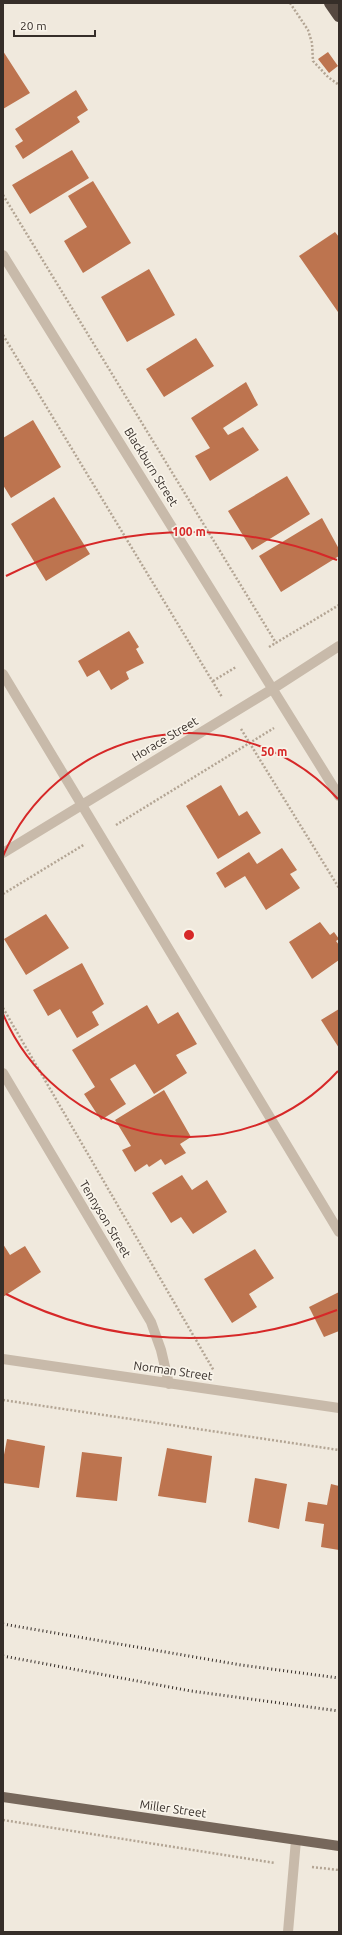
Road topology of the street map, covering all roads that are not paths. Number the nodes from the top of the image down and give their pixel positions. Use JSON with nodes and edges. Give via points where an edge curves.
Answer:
{"nodes":[{"id":1,"x":330,"y":3,"type":"edge"},
{"id":2,"x":339,"y":16,"type":"edge"},
{"id":3,"x":3,"y":255,"type":"edge"},
{"id":4,"x":339,"y":646,"type":"edge"},
{"id":5,"x":3,"y":674,"type":"edge"},
{"id":6,"x":274,"y":688,"type":"junction"},
{"id":7,"x":339,"y":796,"type":"edge"},
{"id":8,"x":83,"y":805,"type":"junction"},
{"id":9,"x":3,"y":852,"type":"edge"},
{"id":10,"x":3,"y":1073,"type":"edge"},
{"id":11,"x":339,"y":1232,"type":"edge"},
{"id":12,"x":3,"y":1359,"type":"edge"},
{"id":13,"x":169,"y":1384,"type":"junction"},
{"id":14,"x":339,"y":1408,"type":"edge"},
{"id":15,"x":3,"y":1797,"type":"edge"},
{"id":16,"x":296,"y":1840,"type":"junction"},
{"id":17,"x":339,"y":1846,"type":"edge"},
{"id":18,"x":288,"y":1932,"type":"edge"}],
"edges":[{"from":1,"to":2,"type":"highway"},
{"from":3,"to":6,"type":"street","name":"Blackburn Street"},
{"from":4,"to":6,"type":"street","name":"Horace Street"},
{"from":5,"to":8,"type":"street"},
{"from":6,"to":7,"type":"street","name":"Blackburn Street"},
{"from":6,"to":8,"type":"street","name":"Horace Street"},
{"from":8,"to":9,"type":"street","name":"Horace Street"},
{"from":8,"to":11,"type":"street"},
{"from":10,"to":13,"type":"street","name":"Tennyson Street","via":[[151,1322]]},
{"from":12,"to":13,"type":"street","name":"Norman Street"},
{"from":13,"to":14,"type":"street","name":"Norman Street"},
{"from":15,"to":16,"type":"main road","name":"Miller Street"},
{"from":16,"to":17,"type":"main road","name":"Miller Street"},
{"from":16,"to":18,"type":"street"}]}
